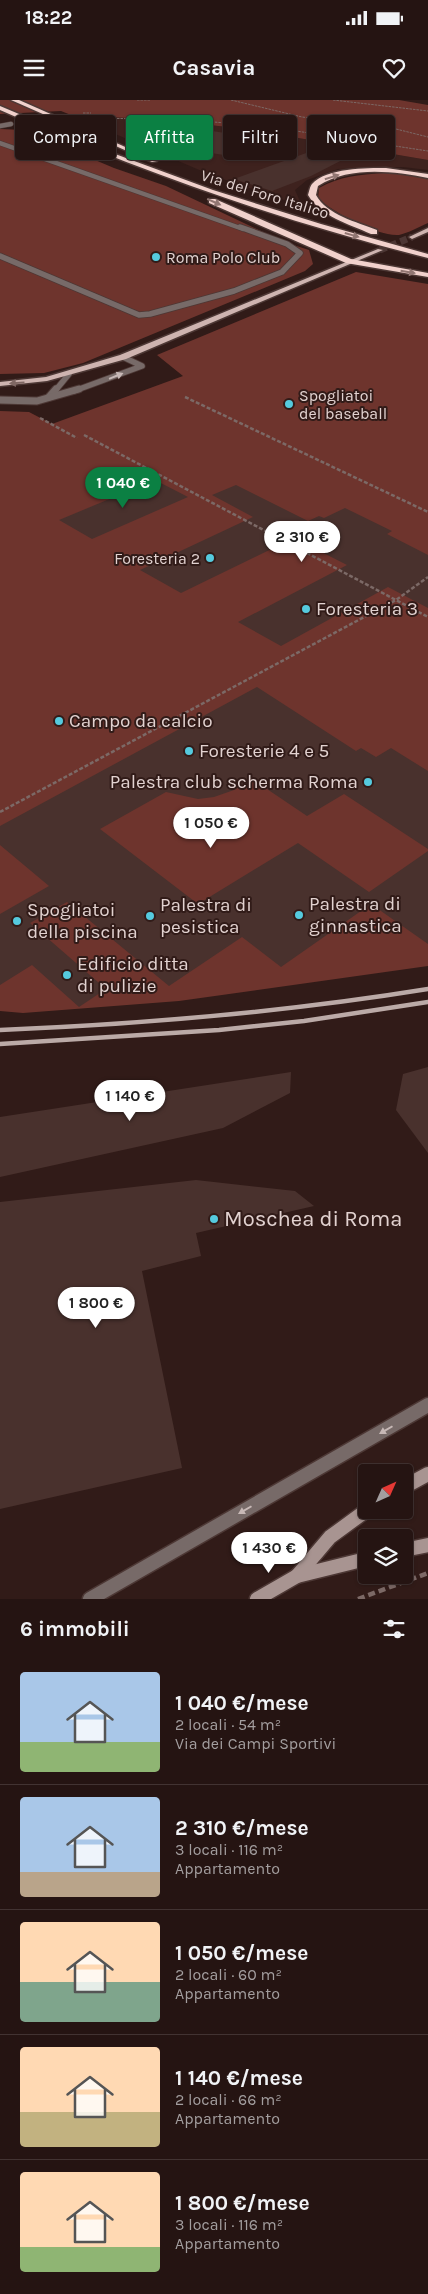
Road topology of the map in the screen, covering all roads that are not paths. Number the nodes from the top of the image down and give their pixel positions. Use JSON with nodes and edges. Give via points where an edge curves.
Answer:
{"nodes":[{"id":1,"x":14,"y":100,"type":"edge"},
{"id":2,"x":0,"y":108,"type":"edge"},
{"id":3,"x":14,"y":114,"type":"joint"},
{"id":4,"x":48,"y":115,"type":"edge"},
{"id":5,"x":14,"y":125,"type":"joint"},
{"id":6,"x":0,"y":126,"type":"edge"},
{"id":7,"x":0,"y":143,"type":"edge"},
{"id":8,"x":116,"y":144,"type":"edge"},
{"id":9,"x":116,"y":157,"type":"edge"},
{"id":10,"x":164,"y":165,"type":"dead end"},
{"id":11,"x":172,"y":168,"type":"dead end"},
{"id":12,"x":155,"y":172,"type":"junction"},
{"id":13,"x":428,"y":176,"type":"edge"},
{"id":14,"x":428,"y":230,"type":"edge"},
{"id":15,"x":387,"y":237,"type":"junction"},
{"id":16,"x":412,"y":237,"type":"tunnel mouth"},
{"id":17,"x":428,"y":248,"type":"edge"},
{"id":18,"x":380,"y":250,"type":"tunnel mouth"},
{"id":19,"x":0,"y":256,"type":"edge"},
{"id":20,"x":428,"y":256,"type":"edge"},
{"id":21,"x":353,"y":262,"type":"junction"},
{"id":22,"x":428,"y":275,"type":"edge"},
{"id":23,"x":122,"y":357,"type":"junction"},
{"id":24,"x":69,"y":374,"type":"junction"},
{"id":25,"x":0,"y":384,"type":"edge"},
{"id":26,"x":59,"y":386,"type":"junction"},
{"id":27,"x":0,"y":392,"type":"edge"},
{"id":28,"x":70,"y":392,"type":"junction"},
{"id":29,"x":48,"y":398,"type":"junction"},
{"id":30,"x":0,"y":400,"type":"edge"},
{"id":31,"x":428,"y":1405,"type":"edge"},
{"id":32,"x":428,"y":1474,"type":"edge"},
{"id":33,"x":413,"y":1482,"type":"edge"},
{"id":34,"x":358,"y":1517,"type":"edge"},
{"id":35,"x":428,"y":1544,"type":"edge"},
{"id":36,"x":413,"y":1548,"type":"edge"},
{"id":37,"x":358,"y":1561,"type":"edge"},
{"id":38,"x":298,"y":1576,"type":"junction"},
{"id":39,"x":90,"y":1599,"type":"edge"},
{"id":40,"x":257,"y":1599,"type":"edge"}],
"edges":[{"from":1,"to":4,"type":"highway"},
{"from":2,"to":3,"type":"highway","name":"Via del Foro Italico"},
{"from":3,"to":5,"type":"highway"},
{"from":5,"to":6,"type":"street"},
{"from":7,"to":19,"type":"street","via":[[287,244],[300,253],[282,272],[234,291],[139,315]]},
{"from":8,"to":10,"type":"highway"},
{"from":9,"to":12,"type":"highway","name":"Via del Foro Italico"},
{"from":11,"to":15,"type":"highway","name":"Via del Foro Italico","via":[[281,206]]},
{"from":12,"to":20,"type":"highway","name":"Via del Foro Italico","one_way":true,"via":[[276,213]]},
{"from":12,"to":21,"type":"highway","one_way":true,"via":[[217,203]]},
{"from":15,"to":13,"type":"highway","one_way":true,"via":[[330,213],[314,200],[312,188],[328,178],[355,172],[393,171]]},
{"from":14,"to":16,"type":"main road"},
{"from":15,"to":17,"type":"highway","name":"Via del Foro Italico"},
{"from":18,"to":21,"type":"main road"},
{"from":21,"to":22,"type":"highway","one_way":true},
{"from":21,"to":23,"type":"main road"},
{"from":23,"to":24,"type":"main road"},
{"from":23,"to":26,"type":"main road"},
{"from":28,"to":23,"type":"street","one_way":true,"via":[[142,366]]},
{"from":24,"to":25,"type":"main road","one_way":true},
{"from":24,"to":26,"type":"street"},
{"from":26,"to":27,"type":"main road"},
{"from":26,"to":28,"type":"street"},
{"from":26,"to":29,"type":"street"},
{"from":28,"to":29,"type":"street"},
{"from":29,"to":30,"type":"street","via":[[37,401]]},
{"from":31,"to":39,"type":"street","one_way":true},
{"from":32,"to":33,"type":"street"},
{"from":34,"to":38,"type":"street","via":[[330,1537]]},
{"from":35,"to":36,"type":"street"},
{"from":37,"to":38,"type":"street"},
{"from":38,"to":40,"type":"street"}]}
